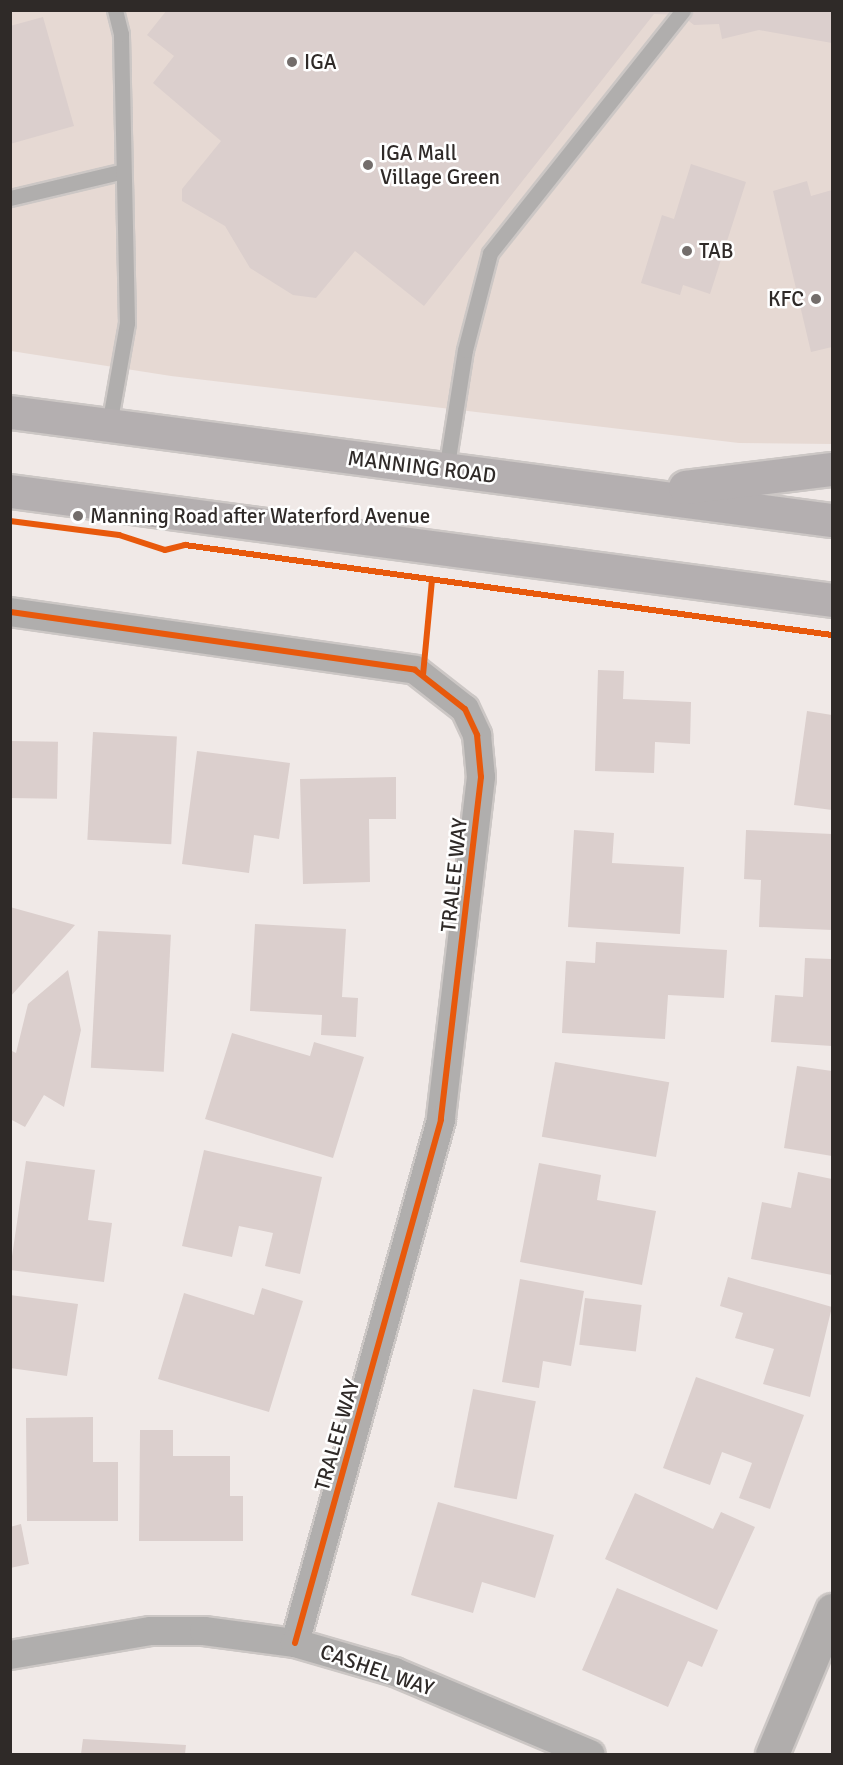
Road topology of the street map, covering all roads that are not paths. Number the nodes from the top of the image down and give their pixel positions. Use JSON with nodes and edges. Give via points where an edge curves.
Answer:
{"nodes":[{"id":1,"x":115,"y":10,"type":"edge"},
{"id":2,"x":683,"y":10,"type":"edge"},
{"id":3,"x":120,"y":172,"type":"junction"},
{"id":4,"x":10,"y":198,"type":"edge"},
{"id":5,"x":10,"y":412,"type":"edge"},
{"id":6,"x":110,"y":426,"type":"junction"},
{"id":7,"x":832,"y":469,"type":"edge"},
{"id":8,"x":446,"y":471,"type":"junction"},
{"id":9,"x":10,"y":491,"type":"edge"},
{"id":10,"x":645,"y":492,"type":"junction"},
{"id":11,"x":832,"y":520,"type":"edge"},
{"id":12,"x":832,"y":600,"type":"edge"},
{"id":13,"x":10,"y":612,"type":"edge"},
{"id":14,"x":832,"y":1610,"type":"edge"},
{"id":15,"x":295,"y":1643,"type":"junction"},
{"id":16,"x":10,"y":1655,"type":"edge"},
{"id":17,"x":590,"y":1755,"type":"edge"},
{"id":18,"x":772,"y":1755,"type":"edge"}],
"edges":[{"from":1,"to":3,"type":"lane","via":[[121,33]]},
{"from":2,"to":8,"type":"lane","via":[[490,253],[465,350]]},
{"from":3,"to":4,"type":"lane"},
{"from":3,"to":6,"type":"lane","via":[[127,323]]},
{"from":5,"to":6,"type":"main road","name":"MANNING ROAD"},
{"from":6,"to":8,"type":"main road","name":"MANNING ROAD"},
{"from":7,"to":10,"type":"main road"},
{"from":8,"to":10,"type":"main road","name":"MANNING ROAD"},
{"from":9,"to":12,"type":"main road"},
{"from":10,"to":11,"type":"main road","name":"MANNING ROAD"},
{"from":13,"to":15,"type":"street","name":"TRALEE WAY","via":[[416,670],[465,709],[477,735],[481,777],[441,1120]]},
{"from":14,"to":18,"type":"street"},
{"from":15,"to":16,"type":"street","name":"CASHEL WAY","via":[[204,1631],[151,1631]]},
{"from":15,"to":17,"type":"street","name":"CASHEL WAY","via":[[395,1672]]}]}
